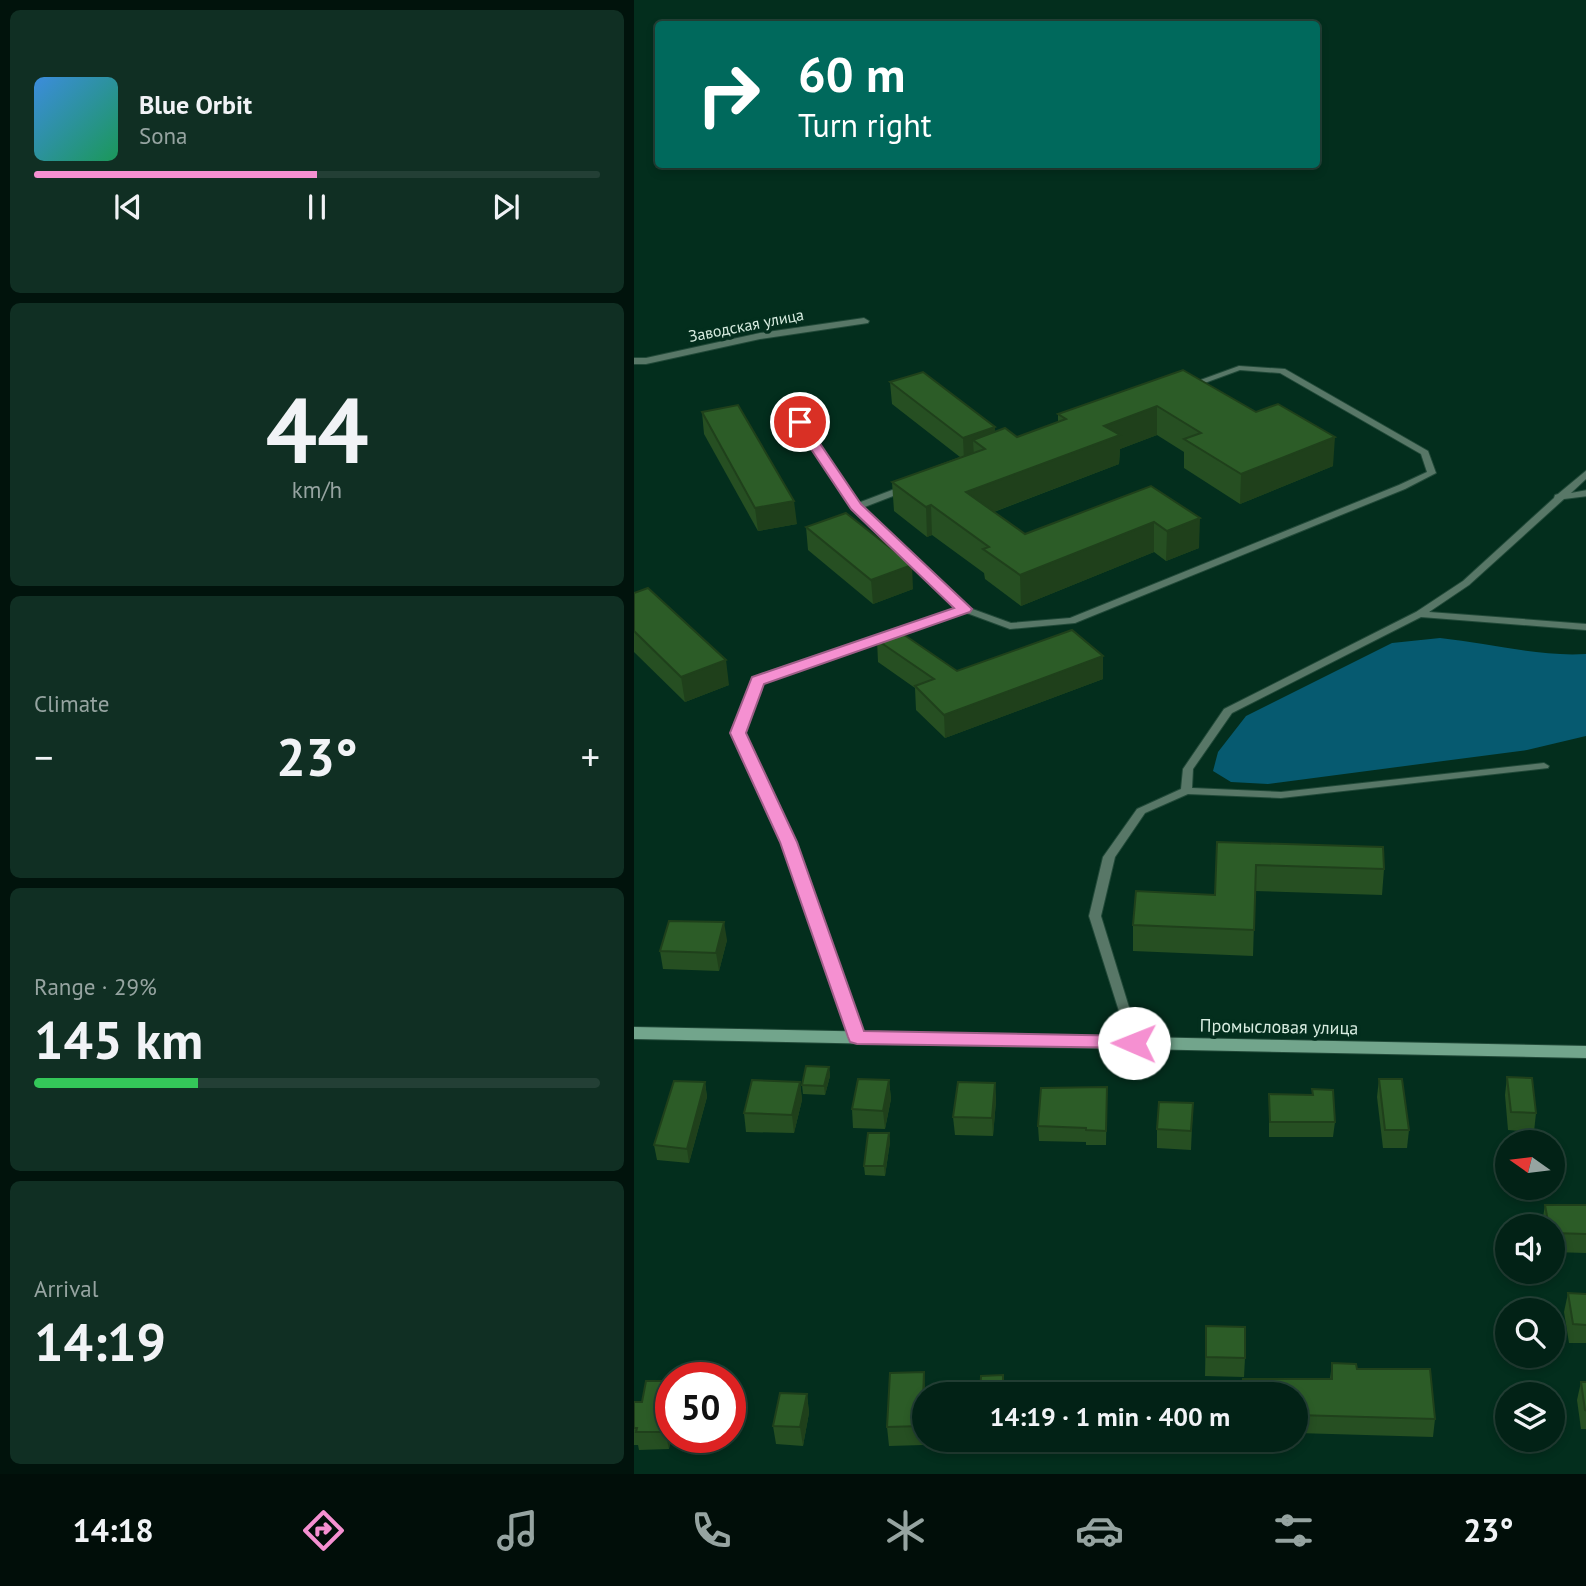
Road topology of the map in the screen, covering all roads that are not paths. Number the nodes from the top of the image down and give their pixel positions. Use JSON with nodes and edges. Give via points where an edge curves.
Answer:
{"nodes":[{"id":1,"x":864,"y":321,"type":"dead end"},
{"id":2,"x":634,"y":361,"type":"edge"},
{"id":3,"x":1174,"y":390,"type":"edge"},
{"id":4,"x":800,"y":422,"type":"dead end"},
{"id":5,"x":1587,"y":473,"type":"edge"},
{"id":6,"x":919,"y":483,"type":"edge"},
{"id":7,"x":1587,"y":493,"type":"edge"},
{"id":8,"x":1558,"y":497,"type":"junction"},
{"id":9,"x":856,"y":506,"type":"junction"},
{"id":10,"x":964,"y":609,"type":"junction"},
{"id":11,"x":1419,"y":614,"type":"junction"},
{"id":12,"x":1587,"y":627,"type":"edge"},
{"id":13,"x":1544,"y":766,"type":"dead end"},
{"id":14,"x":1186,"y":791,"type":"junction"},
{"id":15,"x":634,"y":1032,"type":"edge"},
{"id":16,"x":857,"y":1037,"type":"junction"},
{"id":17,"x":1134,"y":1043,"type":"junction"},
{"id":18,"x":1587,"y":1052,"type":"edge"}],
"edges":[{"from":1,"to":2,"type":"street","name":"Заводская улица"},
{"from":3,"to":10,"type":"lane","via":[[1239,368],[1282,371],[1425,453],[1431,473],[1072,621],[1010,626]]},
{"from":4,"to":9,"type":"lane"},
{"from":5,"to":8,"type":"lane"},
{"from":6,"to":9,"type":"lane"},
{"from":7,"to":8,"type":"lane"},
{"from":8,"to":11,"type":"lane","via":[[1466,583]]},
{"from":9,"to":10,"type":"lane"},
{"from":10,"to":16,"type":"lane","via":[[757,681],[738,733],[789,842]]},
{"from":11,"to":12,"type":"lane"},
{"from":11,"to":14,"type":"lane","via":[[1228,711],[1188,769]]},
{"from":13,"to":14,"type":"lane","via":[[1281,795]]},
{"from":14,"to":17,"type":"lane","via":[[1141,811],[1109,857],[1095,916]]},
{"from":15,"to":16,"type":"main road","name":"Промысловая улица"},
{"from":16,"to":17,"type":"main road","name":"Промысловая улица"},
{"from":17,"to":18,"type":"main road","name":"Промысловая улица"}]}
